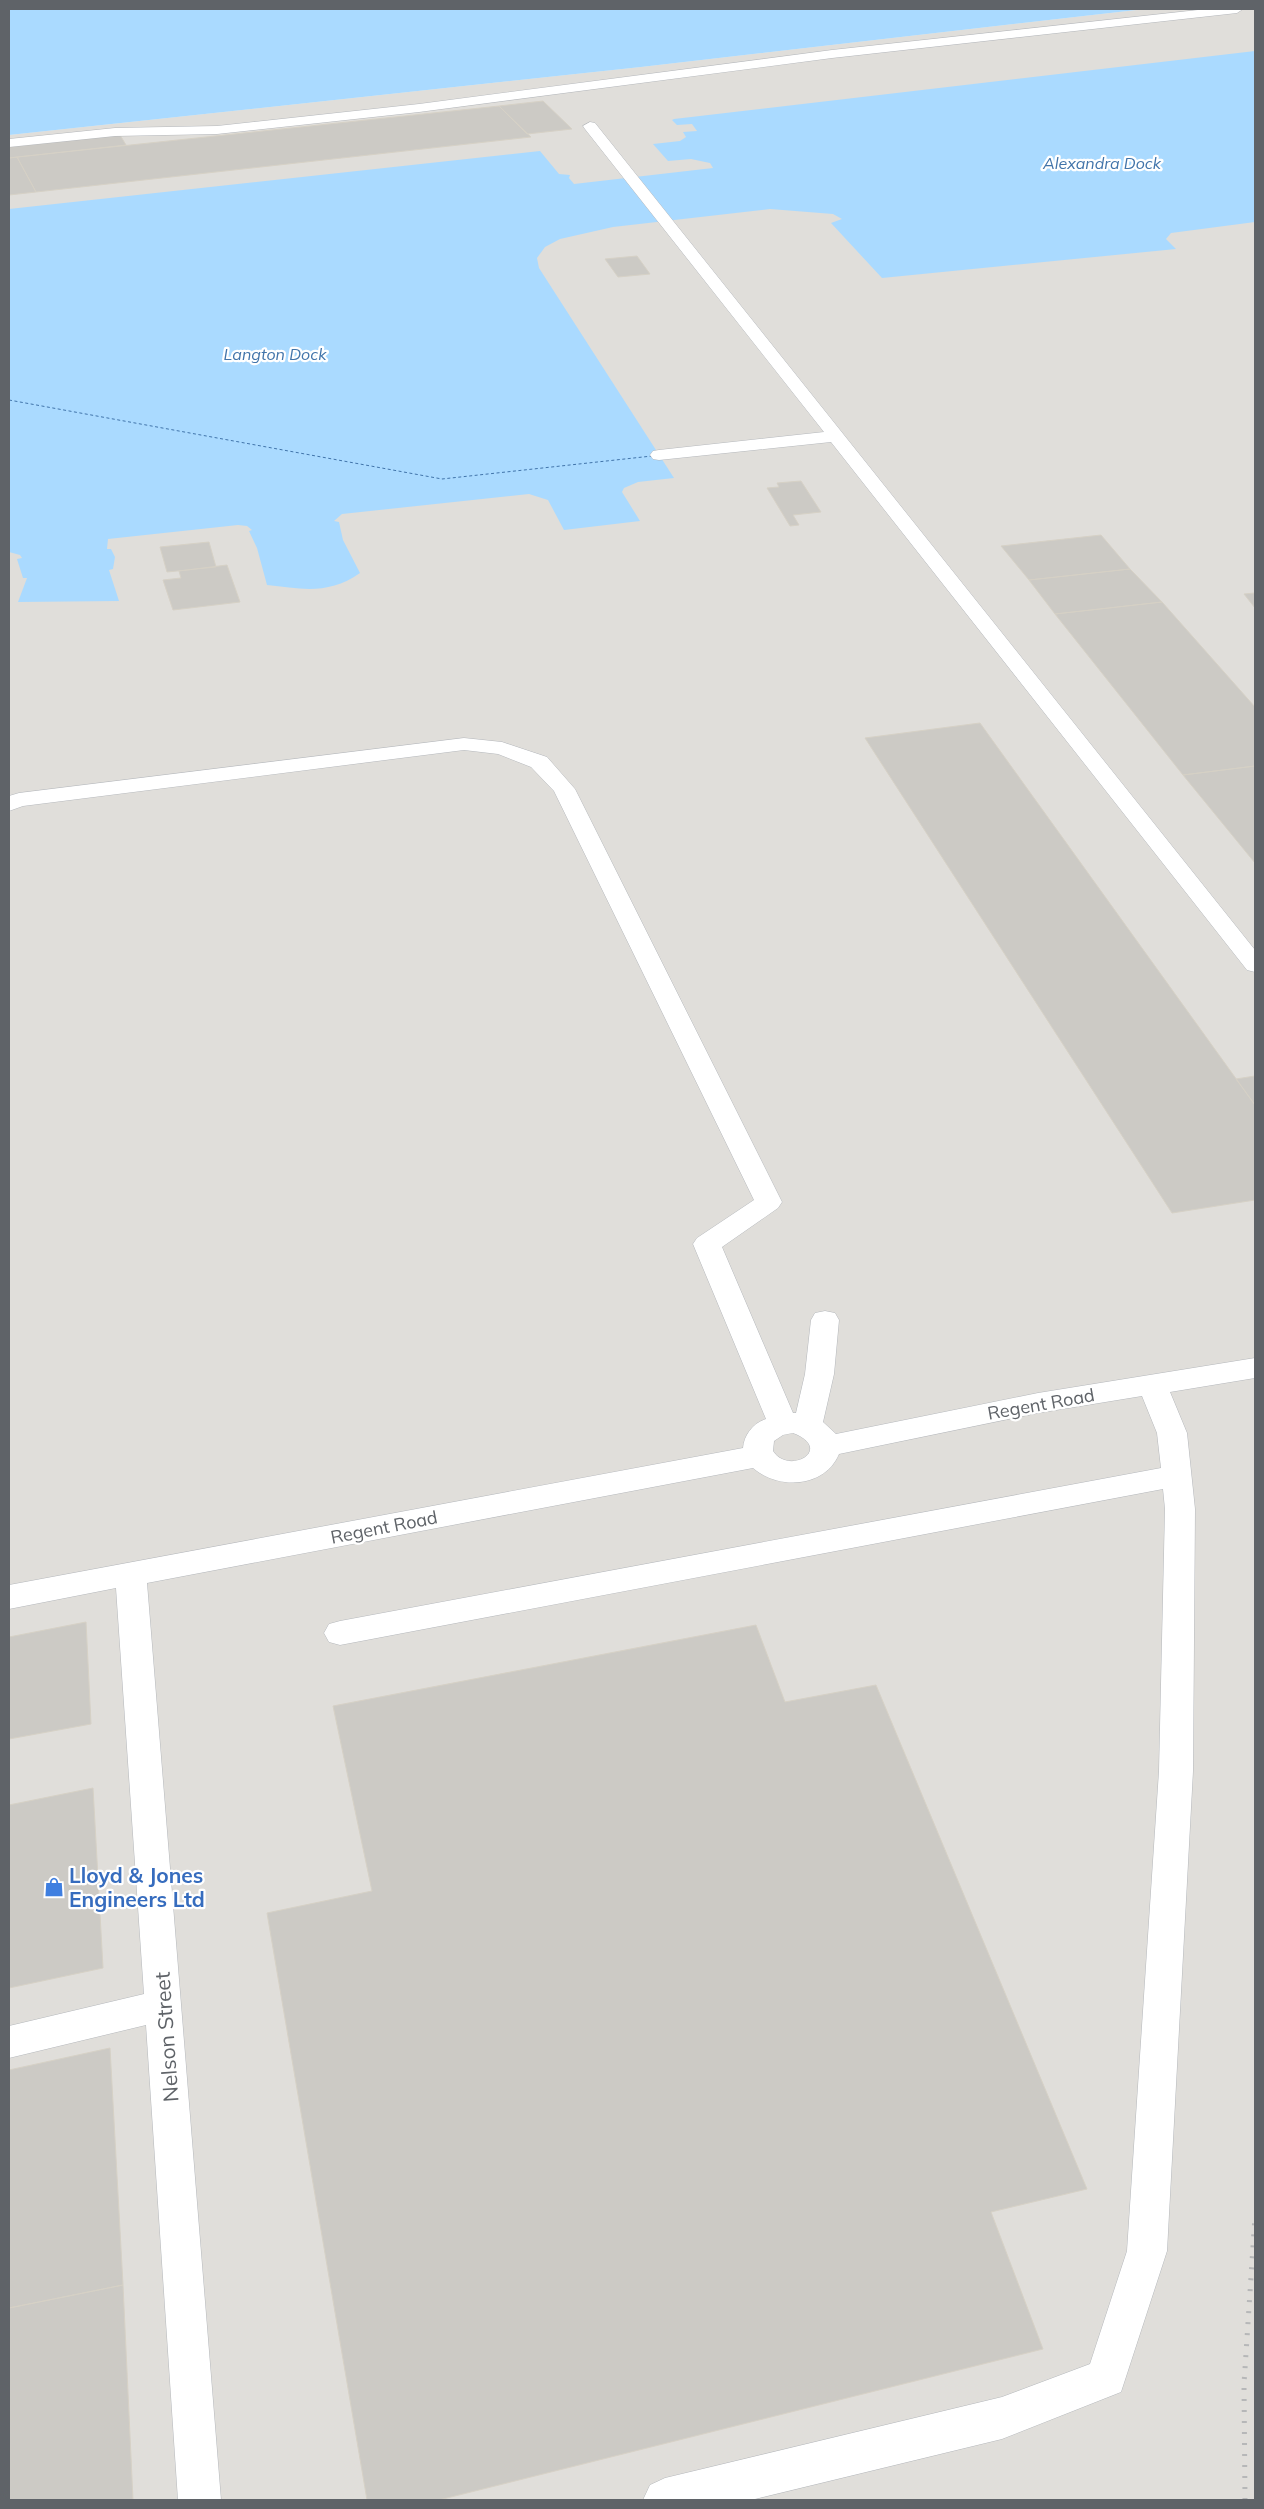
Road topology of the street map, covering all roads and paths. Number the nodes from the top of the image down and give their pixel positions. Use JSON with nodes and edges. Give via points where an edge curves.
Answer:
{"nodes":[{"id":1,"x":1237,"y":9,"type":"edge"},
{"id":2,"x":590,"y":126,"type":"dead end"},
{"id":3,"x":9,"y":143,"type":"edge"},
{"id":4,"x":834,"y":436,"type":"junction"},
{"id":5,"x":659,"y":455,"type":"dead end"},
{"id":6,"x":9,"y":804,"type":"edge"},
{"id":7,"x":1255,"y":965,"type":"edge"},
{"id":8,"x":825,"y":1320,"type":"dead end"},
{"id":9,"x":1255,"y":1368,"type":"edge"},
{"id":10,"x":1153,"y":1386,"type":"junction"},
{"id":11,"x":806,"y":1432,"type":"junction"},
{"id":12,"x":759,"y":1456,"type":"junction"},
{"id":13,"x":1176,"y":1476,"type":"junction"},
{"id":14,"x":131,"y":1574,"type":"junction"},
{"id":15,"x":9,"y":1597,"type":"edge"},
{"id":16,"x":340,"y":1634,"type":"dead end"},
{"id":17,"x":164,"y":2005,"type":"junction"},
{"id":18,"x":9,"y":2042,"type":"edge"},
{"id":19,"x":200,"y":2500,"type":"edge"},
{"id":20,"x":665,"y":2500,"type":"edge"}],
"edges":[{"from":1,"to":3,"type":"street","via":[[832,54],[265,125],[217,130],[115,132]]},
{"from":2,"to":4,"type":"street"},
{"from":4,"to":5,"type":"street"},
{"from":4,"to":7,"type":"street"},
{"from":6,"to":11,"type":"street","via":[[19,800],[464,744],[502,748],[539,762],[564,789],[769,1202],[707,1244]]},
{"from":8,"to":11,"type":"street","via":[[818,1391]]},
{"from":9,"to":10,"type":"street","name":"Regent Road"},
{"from":10,"to":11,"type":"street","name":"Regent Road"},
{"from":10,"to":13,"type":"street","via":[[1172,1433]]},
{"from":11,"to":12,"type":"street","name":"Regent Road","via":[[764,1432],[758,1440]]},
{"from":11,"to":12,"type":"street","via":[[823,1461],[807,1471],[774,1469]]},
{"from":12,"to":14,"type":"street","name":"Regent Road"},
{"from":13,"to":16,"type":"street"},
{"from":13,"to":20,"type":"street","via":[[1180,1509],[1176,1771],[1147,2251],[1106,2378],[1002,2418]]},
{"from":14,"to":15,"type":"street","name":"Regent Road"},
{"from":14,"to":17,"type":"street","name":"Nelson Street"},
{"from":17,"to":18,"type":"street"},
{"from":17,"to":19,"type":"street","name":"Nelson Street"}]}
